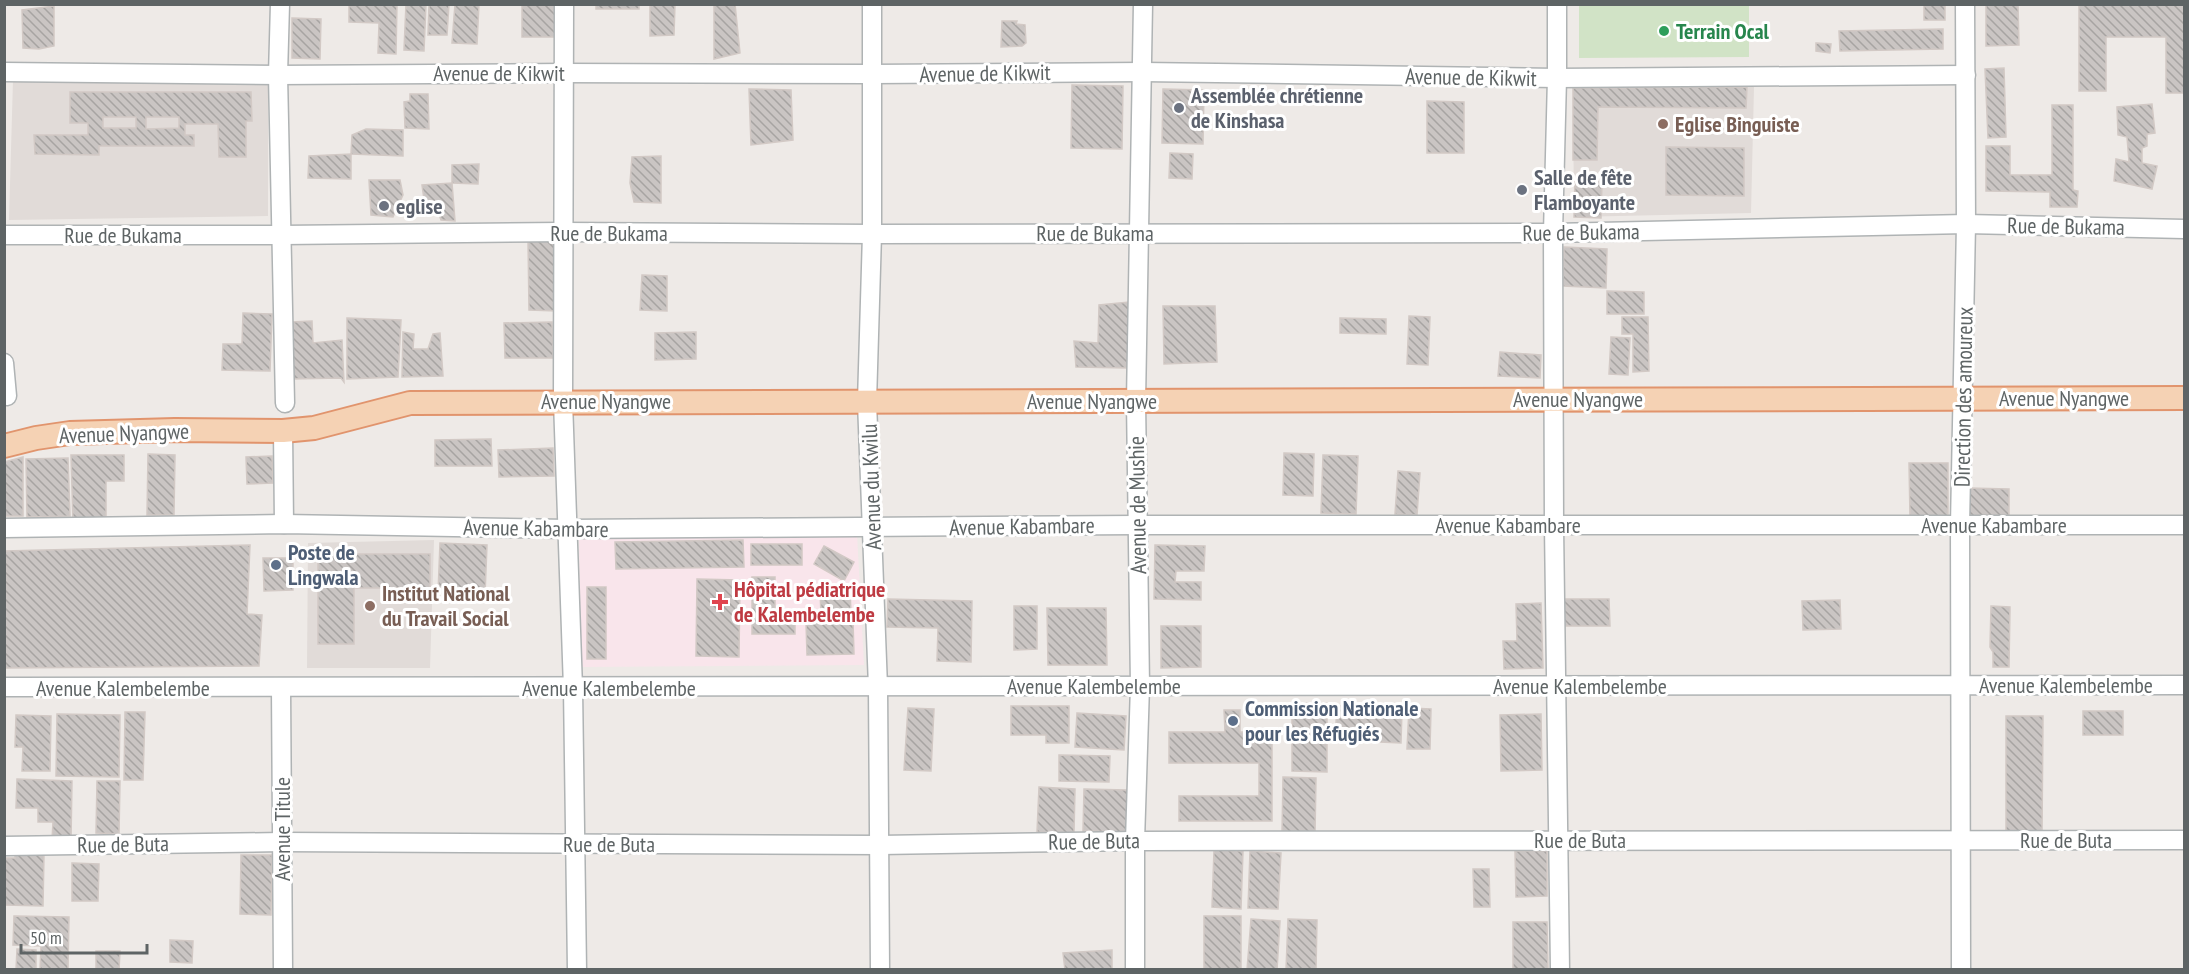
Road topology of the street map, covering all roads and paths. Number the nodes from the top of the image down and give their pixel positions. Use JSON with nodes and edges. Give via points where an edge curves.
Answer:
{"nodes":[{"id":1,"x":280,"y":4,"type":"edge"},
{"id":2,"x":564,"y":4,"type":"edge"},
{"id":3,"x":872,"y":4,"type":"edge"},
{"id":4,"x":1143,"y":4,"type":"edge"},
{"id":5,"x":1557,"y":4,"type":"edge"},
{"id":6,"x":1965,"y":4,"type":"edge"},
{"id":7,"x":4,"y":72,"type":"edge"},
{"id":8,"x":1143,"y":72,"type":"junction"},
{"id":9,"x":564,"y":73,"type":"junction"},
{"id":10,"x":872,"y":74,"type":"junction"},
{"id":11,"x":278,"y":75,"type":"junction"},
{"id":12,"x":1966,"y":75,"type":"junction"},
{"id":13,"x":1557,"y":78,"type":"junction"},
{"id":14,"x":1966,"y":224,"type":"junction"},
{"id":15,"x":2184,"y":229,"type":"edge"},
{"id":16,"x":563,"y":232,"type":"junction"},
{"id":17,"x":1139,"y":233,"type":"junction"},
{"id":18,"x":1553,"y":233,"type":"junction"},
{"id":19,"x":872,"y":234,"type":"junction"},
{"id":20,"x":4,"y":235,"type":"edge"},
{"id":21,"x":283,"y":235,"type":"junction"},
{"id":22,"x":4,"y":363,"type":"edge"},
{"id":23,"x":7,"y":396,"type":"dead end"},
{"id":24,"x":1963,"y":398,"type":"junction"},
{"id":25,"x":2184,"y":398,"type":"edge"},
{"id":26,"x":1554,"y":399,"type":"junction"},
{"id":27,"x":563,"y":401,"type":"junction"},
{"id":28,"x":1136,"y":401,"type":"junction"},
{"id":29,"x":867,"y":402,"type":"junction"},
{"id":30,"x":285,"y":403,"type":"dead end"},
{"id":31,"x":284,"y":431,"type":"junction"},
{"id":32,"x":4,"y":446,"type":"edge"},
{"id":33,"x":284,"y":524,"type":"junction"},
{"id":34,"x":1137,"y":525,"type":"junction"},
{"id":35,"x":1960,"y":525,"type":"junction"},
{"id":36,"x":2184,"y":525,"type":"edge"},
{"id":37,"x":1554,"y":526,"type":"junction"},
{"id":38,"x":4,"y":528,"type":"edge"},
{"id":39,"x":872,"y":528,"type":"junction"},
{"id":40,"x":568,"y":529,"type":"junction"},
{"id":41,"x":1960,"y":685,"type":"junction"},
{"id":42,"x":2184,"y":685,"type":"edge"},
{"id":43,"x":1140,"y":686,"type":"junction"},
{"id":44,"x":1557,"y":686,"type":"junction"},
{"id":45,"x":4,"y":687,"type":"edge"},
{"id":46,"x":878,"y":687,"type":"junction"},
{"id":47,"x":281,"y":688,"type":"junction"},
{"id":48,"x":573,"y":688,"type":"junction"},
{"id":49,"x":1558,"y":840,"type":"junction"},
{"id":50,"x":1960,"y":840,"type":"junction"},
{"id":51,"x":2184,"y":840,"type":"edge"},
{"id":52,"x":1135,"y":841,"type":"junction"},
{"id":53,"x":282,"y":842,"type":"junction"},
{"id":54,"x":576,"y":844,"type":"junction"},
{"id":55,"x":880,"y":845,"type":"junction"},
{"id":56,"x":4,"y":846,"type":"edge"},
{"id":57,"x":283,"y":969,"type":"edge"},
{"id":58,"x":577,"y":969,"type":"edge"},
{"id":59,"x":880,"y":969,"type":"edge"},
{"id":60,"x":1135,"y":969,"type":"edge"},
{"id":61,"x":1560,"y":969,"type":"edge"},
{"id":62,"x":1961,"y":969,"type":"edge"}],
"edges":[{"from":1,"to":11,"type":"street"},
{"from":2,"to":9,"type":"street"},
{"from":3,"to":10,"type":"street","name":"Avenue du Kwilu"},
{"from":4,"to":8,"type":"street","name":"Avenue de Mushie"},
{"from":5,"to":13,"type":"street"},
{"from":6,"to":12,"type":"street","name":"Direction des amoureux"},
{"from":7,"to":11,"type":"street","name":"Avenue de Kikwit"},
{"from":8,"to":10,"type":"street","name":"Avenue de Kikwit"},
{"from":8,"to":13,"type":"street","name":"Avenue de Kikwit"},
{"from":8,"to":17,"type":"street","name":"Avenue de Mushie"},
{"from":9,"to":10,"type":"street","name":"Avenue de Kikwit"},
{"from":9,"to":11,"type":"street","name":"Avenue de Kikwit"},
{"from":9,"to":16,"type":"street"},
{"from":10,"to":19,"type":"street","name":"Avenue du Kwilu"},
{"from":11,"to":21,"type":"street"},
{"from":12,"to":13,"type":"street","name":"Avenue de Kikwit"},
{"from":12,"to":14,"type":"street","name":"Direction des amoureux"},
{"from":13,"to":18,"type":"street"},
{"from":14,"to":15,"type":"street","name":"Rue de Bukama"},
{"from":14,"to":18,"type":"street","name":"Rue de Bukama"},
{"from":14,"to":24,"type":"street","name":"Direction des amoureux"},
{"from":16,"to":19,"type":"street","name":"Rue de Bukama"},
{"from":16,"to":21,"type":"street","name":"Rue de Bukama"},
{"from":16,"to":27,"type":"street"},
{"from":17,"to":18,"type":"street","name":"Rue de Bukama"},
{"from":17,"to":19,"type":"street","name":"Rue de Bukama"},
{"from":17,"to":28,"type":"street","name":"Avenue de Mushie"},
{"from":18,"to":26,"type":"street"},
{"from":19,"to":29,"type":"street","name":"Avenue du Kwilu"},
{"from":20,"to":21,"type":"street","name":"Rue de Bukama"},
{"from":21,"to":30,"type":"street"},
{"from":22,"to":23,"type":"street"},
{"from":24,"to":25,"type":"main road","name":"Avenue Nyangwe"},
{"from":24,"to":26,"type":"main road","name":"Avenue Nyangwe"},
{"from":24,"to":35,"type":"street","name":"Direction des amoureux"},
{"from":26,"to":28,"type":"main road","name":"Avenue Nyangwe"},
{"from":26,"to":37,"type":"street"},
{"from":27,"to":29,"type":"main road","name":"Avenue Nyangwe"},
{"from":27,"to":31,"type":"main road","name":"Avenue Nyangwe","via":[[410,403],[314,428]]},
{"from":27,"to":40,"type":"street"},
{"from":28,"to":29,"type":"main road","name":"Avenue Nyangwe"},
{"from":28,"to":34,"type":"street","name":"Avenue de Mushie"},
{"from":29,"to":39,"type":"street","name":"Avenue du Kwilu"},
{"from":31,"to":32,"type":"main road","name":"Avenue Nyangwe","via":[[70,433]]},
{"from":31,"to":33,"type":"street"},
{"from":33,"to":38,"type":"street","name":"Avenue Kabambare"},
{"from":33,"to":40,"type":"street","name":"Avenue Kabambare"},
{"from":34,"to":37,"type":"street","name":"Avenue Kabambare"},
{"from":34,"to":39,"type":"street","name":"Avenue Kabambare"},
{"from":34,"to":43,"type":"street","name":"Avenue de Mushie"},
{"from":35,"to":36,"type":"street","name":"Avenue Kabambare"},
{"from":35,"to":37,"type":"street","name":"Avenue Kabambare"},
{"from":35,"to":41,"type":"street","name":"Direction des amoureux"},
{"from":37,"to":44,"type":"street"},
{"from":39,"to":40,"type":"street","name":"Avenue Kabambare"},
{"from":39,"to":46,"type":"street","name":"Avenue du Kwilu"},
{"from":40,"to":48,"type":"street"},
{"from":41,"to":42,"type":"street","name":"Avenue Kalembelembe"},
{"from":41,"to":44,"type":"street","name":"Avenue Kalembelembe"},
{"from":41,"to":50,"type":"street","name":"Direction des amoureux"},
{"from":43,"to":44,"type":"street","name":"Avenue Kalembelembe"},
{"from":43,"to":46,"type":"street","name":"Avenue Kalembelembe"},
{"from":43,"to":52,"type":"street","name":"Avenue de Mushie"},
{"from":44,"to":49,"type":"street"},
{"from":45,"to":47,"type":"street","name":"Avenue Kalembelembe"},
{"from":46,"to":48,"type":"street","name":"Avenue Kalembelembe"},
{"from":46,"to":55,"type":"street","name":"Avenue du Kwilu"},
{"from":47,"to":48,"type":"street","name":"Avenue Kalembelembe"},
{"from":47,"to":53,"type":"street","name":"Avenue Titule"},
{"from":48,"to":54,"type":"street"},
{"from":49,"to":50,"type":"street","name":"Rue de Buta"},
{"from":49,"to":52,"type":"street","name":"Rue de Buta"},
{"from":49,"to":61,"type":"street"},
{"from":50,"to":51,"type":"street","name":"Rue de Buta"},
{"from":50,"to":62,"type":"street","name":"Direction des amoureux"},
{"from":52,"to":55,"type":"street","name":"Rue de Buta"},
{"from":52,"to":60,"type":"street","name":"Avenue de Mushie"},
{"from":53,"to":54,"type":"street","name":"Rue de Buta"},
{"from":53,"to":56,"type":"street","name":"Rue de Buta"},
{"from":53,"to":57,"type":"street","name":"Avenue Titule"},
{"from":54,"to":55,"type":"street","name":"Rue de Buta"},
{"from":54,"to":58,"type":"street"},
{"from":55,"to":59,"type":"street","name":"Avenue du Kwilu"}]}
